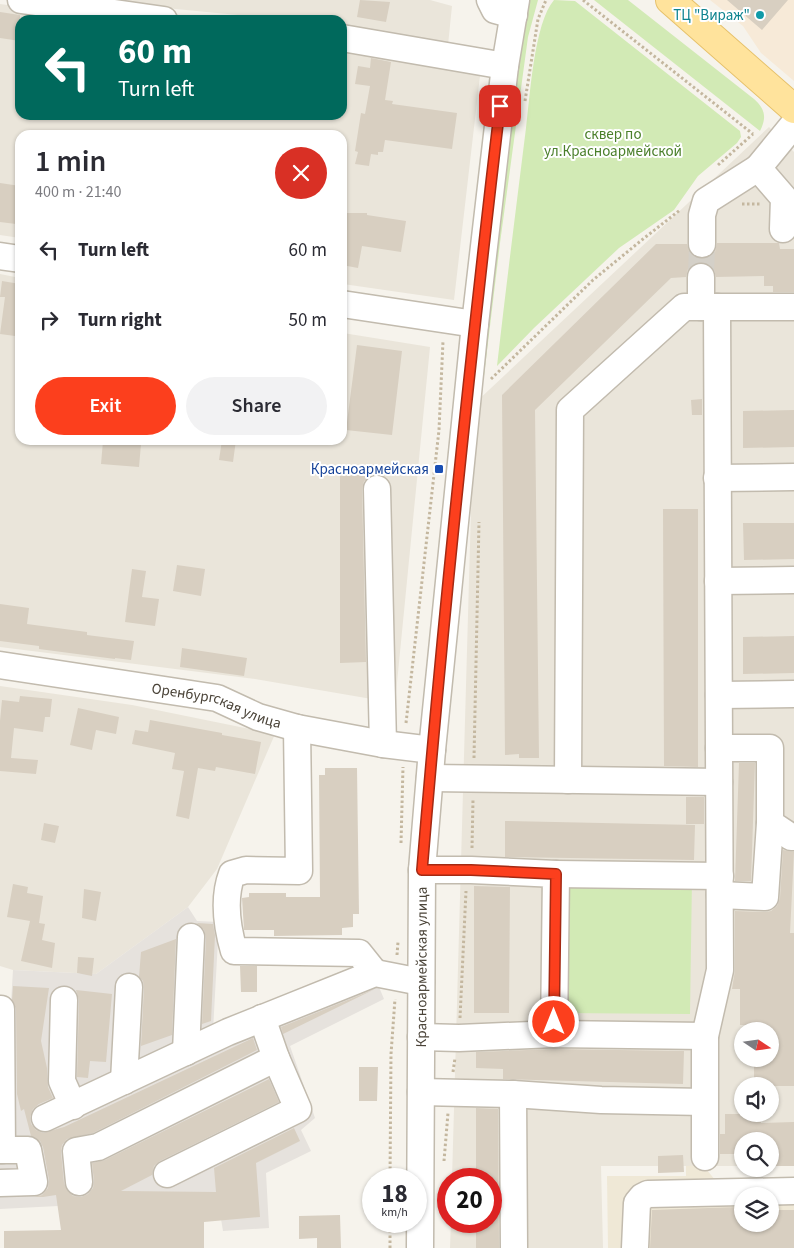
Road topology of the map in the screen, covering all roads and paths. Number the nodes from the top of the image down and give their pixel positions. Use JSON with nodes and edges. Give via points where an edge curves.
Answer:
{"nodes":[{"id":1,"x":20,"y":0,"type":"edge"},
{"id":2,"x":490,"y":0,"type":"edge"},
{"id":3,"x":546,"y":0,"type":"edge"},
{"id":4,"x":583,"y":0,"type":"edge"},
{"id":5,"x":670,"y":0,"type":"edge"},
{"id":6,"x":515,"y":7,"type":"edge"},
{"id":7,"x":128,"y":15,"type":"edge"},
{"id":8,"x":347,"y":39,"type":"edge"},
{"id":9,"x":505,"y":66,"type":"junction"},
{"id":10,"x":525,"y":102,"type":"dead end"},
{"id":11,"x":794,"y":109,"type":"edge"},
{"id":12,"x":794,"y":124,"type":"edge"},
{"id":13,"x":753,"y":134,"type":"junction"},
{"id":14,"x":766,"y":159,"type":"junction"},
{"id":15,"x":714,"y":169,"type":"dead end"},
{"id":16,"x":685,"y":204,"type":"dead end"},
{"id":17,"x":736,"y":204,"type":"dead end"},
{"id":18,"x":783,"y":217,"type":"joint"},
{"id":19,"x":702,"y":244,"type":"tunnel mouth"},
{"id":20,"x":0,"y":256,"type":"edge"},
{"id":21,"x":15,"y":258,"type":"edge"},
{"id":22,"x":701,"y":277,"type":"tunnel mouth"},
{"id":23,"x":347,"y":305,"type":"edge"},
{"id":24,"x":709,"y":307,"type":"junction"},
{"id":25,"x":794,"y":307,"type":"edge"},
{"id":26,"x":474,"y":324,"type":"junction"},
{"id":27,"x":488,"y":373,"type":"dead end"},
{"id":28,"x":794,"y":477,"type":"edge"},
{"id":29,"x":717,"y":478,"type":"junction"},
{"id":30,"x":376,"y":489,"type":"dead end"},
{"id":31,"x":479,"y":516,"type":"dead end"},
{"id":32,"x":794,"y":580,"type":"edge"},
{"id":33,"x":718,"y":581,"type":"junction"},
{"id":34,"x":0,"y":665,"type":"edge"},
{"id":35,"x":794,"y":694,"type":"edge"},
{"id":36,"x":718,"y":695,"type":"junction"},
{"id":37,"x":297,"y":728,"type":"junction"},
{"id":38,"x":383,"y":744,"type":"junction"},
{"id":39,"x":719,"y":748,"type":"junction"},
{"id":40,"x":432,"y":750,"type":"junction"},
{"id":41,"x":430,"y":778,"type":"junction"},
{"id":42,"x":473,"y":780,"type":"junction"},
{"id":43,"x":568,"y":780,"type":"junction"},
{"id":44,"x":719,"y":782,"type":"junction"},
{"id":45,"x":770,"y":823,"type":"junction"},
{"id":46,"x":794,"y":837,"type":"edge"},
{"id":47,"x":422,"y":870,"type":"junction"},
{"id":48,"x":471,"y":870,"type":"junction"},
{"id":49,"x":556,"y":874,"type":"junction"},
{"id":50,"x":720,"y":885,"type":"junction"},
{"id":51,"x":191,"y":938,"type":"dead end"},
{"id":52,"x":375,"y":973,"type":"junction"},
{"id":53,"x":421,"y":982,"type":"junction"},
{"id":54,"x":129,"y":987,"type":"dead end"},
{"id":55,"x":64,"y":1000,"type":"dead end"},
{"id":56,"x":1,"y":1009,"type":"edge"},
{"id":57,"x":262,"y":1018,"type":"junction"},
{"id":58,"x":554,"y":1034,"type":"junction"},
{"id":59,"x":705,"y":1036,"type":"junction"},
{"id":60,"x":421,"y":1037,"type":"junction"},
{"id":61,"x":459,"y":1038,"type":"junction"},
{"id":62,"x":186,"y":1052,"type":"junction"},
{"id":63,"x":276,"y":1058,"type":"junction"},
{"id":64,"x":124,"y":1081,"type":"junction"},
{"id":65,"x":421,"y":1092,"type":"junction"},
{"id":66,"x":449,"y":1093,"type":"junction"},
{"id":67,"x":513,"y":1094,"type":"junction"},
{"id":68,"x":704,"y":1102,"type":"junction"},
{"id":69,"x":72,"y":1106,"type":"junction"},
{"id":70,"x":45,"y":1118,"type":"dead end"},
{"id":71,"x":1,"y":1150,"type":"edge"},
{"id":72,"x":705,"y":1157,"type":"dead end"},
{"id":73,"x":444,"y":1168,"type":"edge"},
{"id":74,"x":167,"y":1174,"type":"dead end"},
{"id":75,"x":80,"y":1182,"type":"dead end"},
{"id":76,"x":0,"y":1183,"type":"edge"},
{"id":77,"x":794,"y":1191,"type":"edge"},
{"id":78,"x":390,"y":1233,"type":"edge"},
{"id":79,"x":390,"y":1248,"type":"edge"},
{"id":80,"x":420,"y":1248,"type":"edge"},
{"id":81,"x":514,"y":1248,"type":"edge"},
{"id":82,"x":635,"y":1248,"type":"edge"}],
"edges":[{"from":1,"to":7,"type":"street"},
{"from":2,"to":6,"type":"street","via":[[495,10]]},
{"from":3,"to":10,"type":"path","via":[[538,19]]},
{"from":4,"to":13,"type":"path"},
{"from":5,"to":11,"type":"main road"},
{"from":6,"to":9,"type":"street","name":"Красноармейская улица"},
{"from":8,"to":9,"type":"street"},
{"from":9,"to":26,"type":"street","name":"Красноармейская улица"},
{"from":12,"to":14,"type":"street"},
{"from":13,"to":14,"type":"path"},
{"from":13,"to":15,"type":"path"},
{"from":14,"to":18,"type":"street","via":[[784,198]]},
{"from":14,"to":19,"type":"street","via":[[706,201],[702,215]]},
{"from":16,"to":27,"type":"path","via":[[593,280],[487,383]]},
{"from":17,"to":18,"type":"path"},
{"from":20,"to":21,"type":"street"},
{"from":22,"to":24,"type":"street"},
{"from":23,"to":26,"type":"street"},
{"from":24,"to":25,"type":"street"},
{"from":24,"to":29,"type":"street"},
{"from":24,"to":43,"type":"street","via":[[684,307],[570,410]]},
{"from":26,"to":40,"type":"street","name":"Красноармейская улица"},
{"from":28,"to":29,"type":"street"},
{"from":29,"to":33,"type":"street"},
{"from":30,"to":38,"type":"street"},
{"from":31,"to":42,"type":"path"},
{"from":32,"to":33,"type":"street"},
{"from":33,"to":36,"type":"street"},
{"from":34,"to":37,"type":"street","name":"Оренбургская улица","via":[[217,698],[258,717]]},
{"from":35,"to":36,"type":"street"},
{"from":36,"to":39,"type":"street"},
{"from":37,"to":38,"type":"street","name":"Оренбургская улица"},
{"from":37,"to":52,"type":"street","via":[[299,871],[246,870],[232,874],[227,888],[229,933],[234,951],[359,954]]},
{"from":38,"to":40,"type":"street","name":"Оренбургская улица"},
{"from":39,"to":44,"type":"street"},
{"from":39,"to":45,"type":"street","via":[[770,748]]},
{"from":40,"to":41,"type":"street","name":"Красноармейская улица"},
{"from":41,"to":42,"type":"street"},
{"from":41,"to":47,"type":"street","name":"Красноармейская улица"},
{"from":42,"to":43,"type":"street"},
{"from":42,"to":48,"type":"path"},
{"from":43,"to":44,"type":"street"},
{"from":44,"to":50,"type":"street"},
{"from":45,"to":46,"type":"street"},
{"from":45,"to":50,"type":"street","via":[[765,897]]},
{"from":47,"to":48,"type":"street"},
{"from":47,"to":53,"type":"street","name":"Красноармейская улица"},
{"from":48,"to":49,"type":"street"},
{"from":48,"to":61,"type":"path","via":[[466,891]]},
{"from":49,"to":50,"type":"street"},
{"from":49,"to":58,"type":"street"},
{"from":50,"to":59,"type":"street","via":[[720,970]]},
{"from":51,"to":62,"type":"street"},
{"from":52,"to":53,"type":"street"},
{"from":52,"to":57,"type":"street"},
{"from":53,"to":60,"type":"street","name":"Красноармейская улица"},
{"from":54,"to":64,"type":"street"},
{"from":55,"to":69,"type":"street","via":[[62,1081]]},
{"from":56,"to":71,"type":"street"},
{"from":57,"to":62,"type":"street"},
{"from":57,"to":63,"type":"street"},
{"from":58,"to":59,"type":"street"},
{"from":58,"to":61,"type":"street"},
{"from":59,"to":68,"type":"street"},
{"from":60,"to":61,"type":"street"},
{"from":60,"to":65,"type":"street","name":"Красноармейская улица"},
{"from":61,"to":66,"type":"path"},
{"from":62,"to":64,"type":"street"},
{"from":63,"to":74,"type":"street","via":[[298,1109]]},
{"from":63,"to":75,"type":"street","via":[[98,1147],[76,1151]]},
{"from":64,"to":69,"type":"street"},
{"from":65,"to":66,"type":"street"},
{"from":65,"to":80,"type":"street","name":"Красноармейская улица"},
{"from":66,"to":67,"type":"street"},
{"from":66,"to":73,"type":"path"},
{"from":67,"to":68,"type":"street"},
{"from":67,"to":81,"type":"street"},
{"from":68,"to":72,"type":"street"},
{"from":69,"to":70,"type":"street"},
{"from":71,"to":76,"type":"street","via":[[28,1150],[34,1182]]},
{"from":77,"to":82,"type":"street","via":[[648,1194],[637,1203]]},
{"from":78,"to":79,"type":"path"}]}
